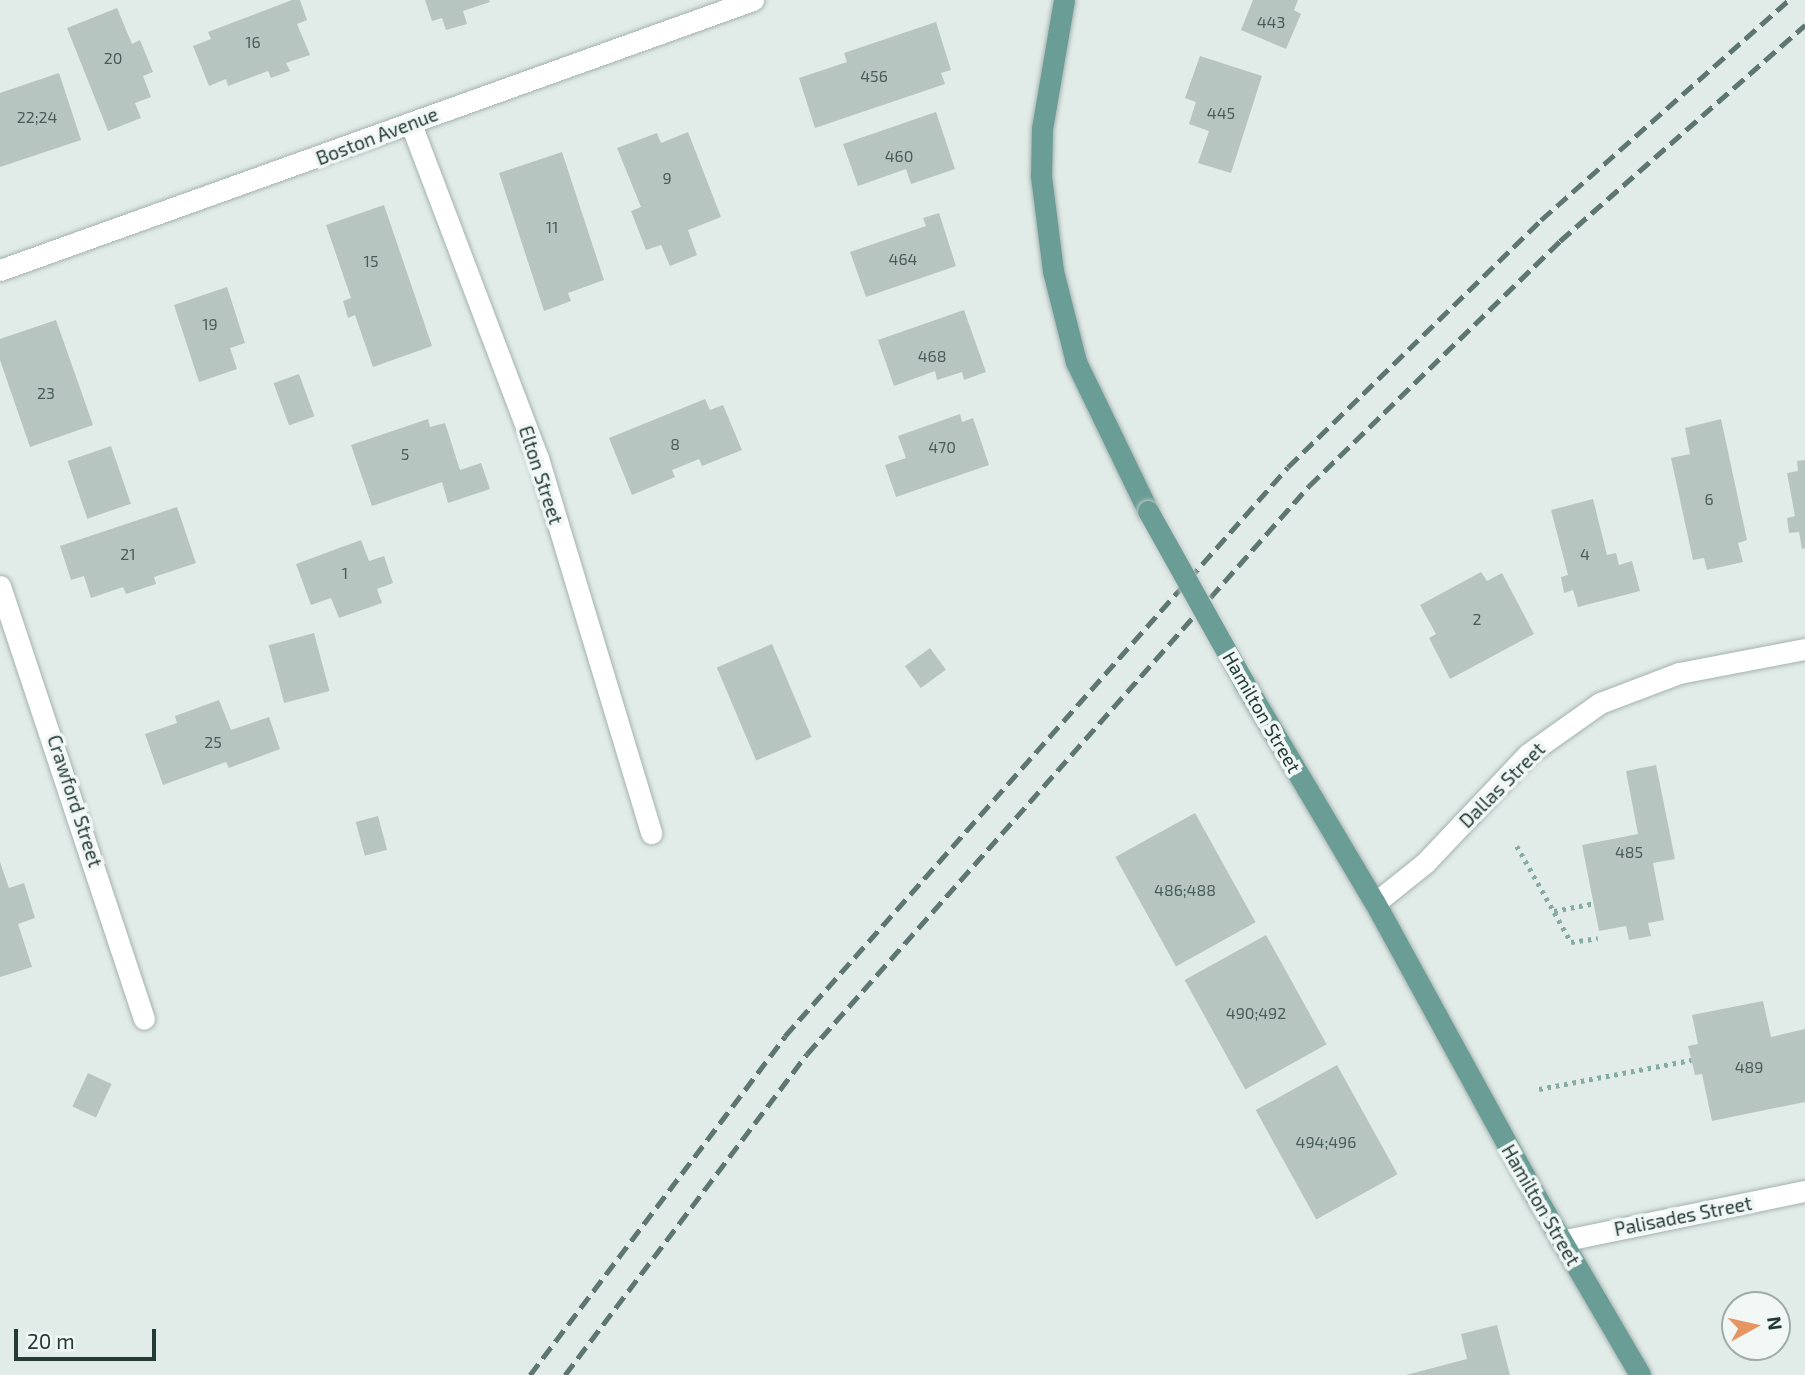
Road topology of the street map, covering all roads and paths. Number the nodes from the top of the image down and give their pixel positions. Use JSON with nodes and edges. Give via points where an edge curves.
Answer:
{"nodes":[{"id":1,"x":753,"y":0,"type":"edge"},
{"id":2,"x":1064,"y":0,"type":"edge"},
{"id":3,"x":411,"y":124,"type":"junction"},
{"id":4,"x":0,"y":270,"type":"edge"},
{"id":5,"x":0,"y":586,"type":"edge"},
{"id":6,"x":1805,"y":649,"type":"edge"},
{"id":7,"x":651,"y":833,"type":"dead end"},
{"id":8,"x":1517,"y":846,"type":"dead end"},
{"id":9,"x":1375,"y":903,"type":"junction"},
{"id":10,"x":1591,"y":904,"type":"dead end"},
{"id":11,"x":1553,"y":911,"type":"junction"},
{"id":12,"x":1598,"y":938,"type":"dead end"},
{"id":13,"x":144,"y":1019,"type":"dead end"},
{"id":14,"x":1691,"y":1060,"type":"dead end"},
{"id":15,"x":1539,"y":1089,"type":"dead end"},
{"id":16,"x":1805,"y":1191,"type":"edge"},
{"id":17,"x":1561,"y":1241,"type":"junction"},
{"id":18,"x":1640,"y":1375,"type":"edge"}],
"edges":[{"from":1,"to":3,"type":"street","name":"Boston Avenue","via":[[604,50]]},
{"from":2,"to":9,"type":"main road","name":"Hamilton Street","bridge":true,"via":[[1042,129],[1041,176],[1051,259],[1076,362],[1148,511]]},
{"from":3,"to":4,"type":"street","name":"Boston Avenue"},
{"from":3,"to":7,"type":"street","name":"Elton Street","via":[[538,458]]},
{"from":5,"to":13,"type":"street","name":"Crawford Street"},
{"from":6,"to":9,"type":"street","name":"Dallas Street","via":[[1679,673],[1600,703],[1528,754],[1425,863]]},
{"from":8,"to":11,"type":"path"},
{"from":9,"to":17,"type":"main road","name":"Hamilton Street"},
{"from":10,"to":11,"type":"path"},
{"from":11,"to":12,"type":"path","via":[[1571,942]]},
{"from":14,"to":15,"type":"path"},
{"from":16,"to":17,"type":"street","name":"Palisades Street"},
{"from":17,"to":18,"type":"main road","name":"Hamilton Street"}]}
